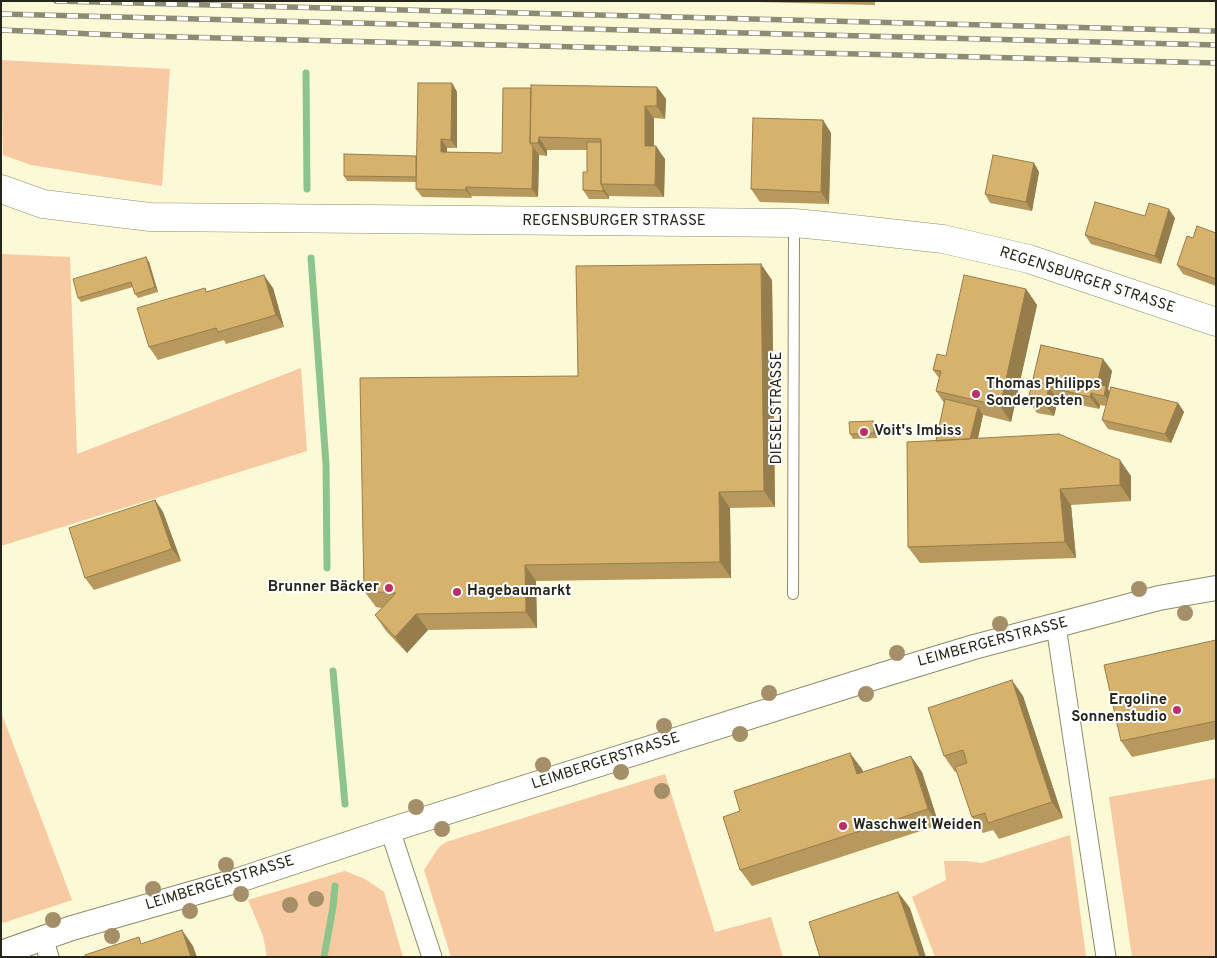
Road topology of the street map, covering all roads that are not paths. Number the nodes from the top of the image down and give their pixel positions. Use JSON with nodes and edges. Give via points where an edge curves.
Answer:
{"nodes":[{"id":1,"x":1,"y":190,"type":"edge"},
{"id":2,"x":794,"y":223,"type":"junction"},
{"id":3,"x":1216,"y":322,"type":"edge"},
{"id":4,"x":1216,"y":588,"type":"edge"},
{"id":5,"x":793,"y":594,"type":"dead end"},
{"id":6,"x":1056,"y":626,"type":"junction"},
{"id":7,"x":390,"y":830,"type":"junction"},
{"id":8,"x":46,"y":948,"type":"edge"},
{"id":9,"x":1,"y":953,"type":"edge"},
{"id":10,"x":432,"y":957,"type":"edge"},
{"id":11,"x":1106,"y":957,"type":"edge"}],
"edges":[{"from":1,"to":2,"type":"main road","name":"REGENSBURGER STRASSE","via":[[43,204],[150,217]]},
{"from":2,"to":3,"type":"main road","name":"REGENSBURGER STRASSE","via":[[943,239],[1019,257]]},
{"from":2,"to":5,"type":"lane","name":"DIESELSTRASSE"},
{"from":4,"to":6,"type":"street","name":"LEIMBERGERSTRASSE","via":[[1159,598]]},
{"from":6,"to":7,"type":"street","name":"LEIMBERGERSTRASSE","via":[[879,676]]},
{"from":6,"to":11,"type":"street"},
{"from":7,"to":8,"type":"street","name":"LEIMBERGERSTRASSE","via":[[239,880],[121,914]]},
{"from":7,"to":10,"type":"street"},
{"from":8,"to":9,"type":"street","name":"LEIMBERGERSTRASSE"}]}
